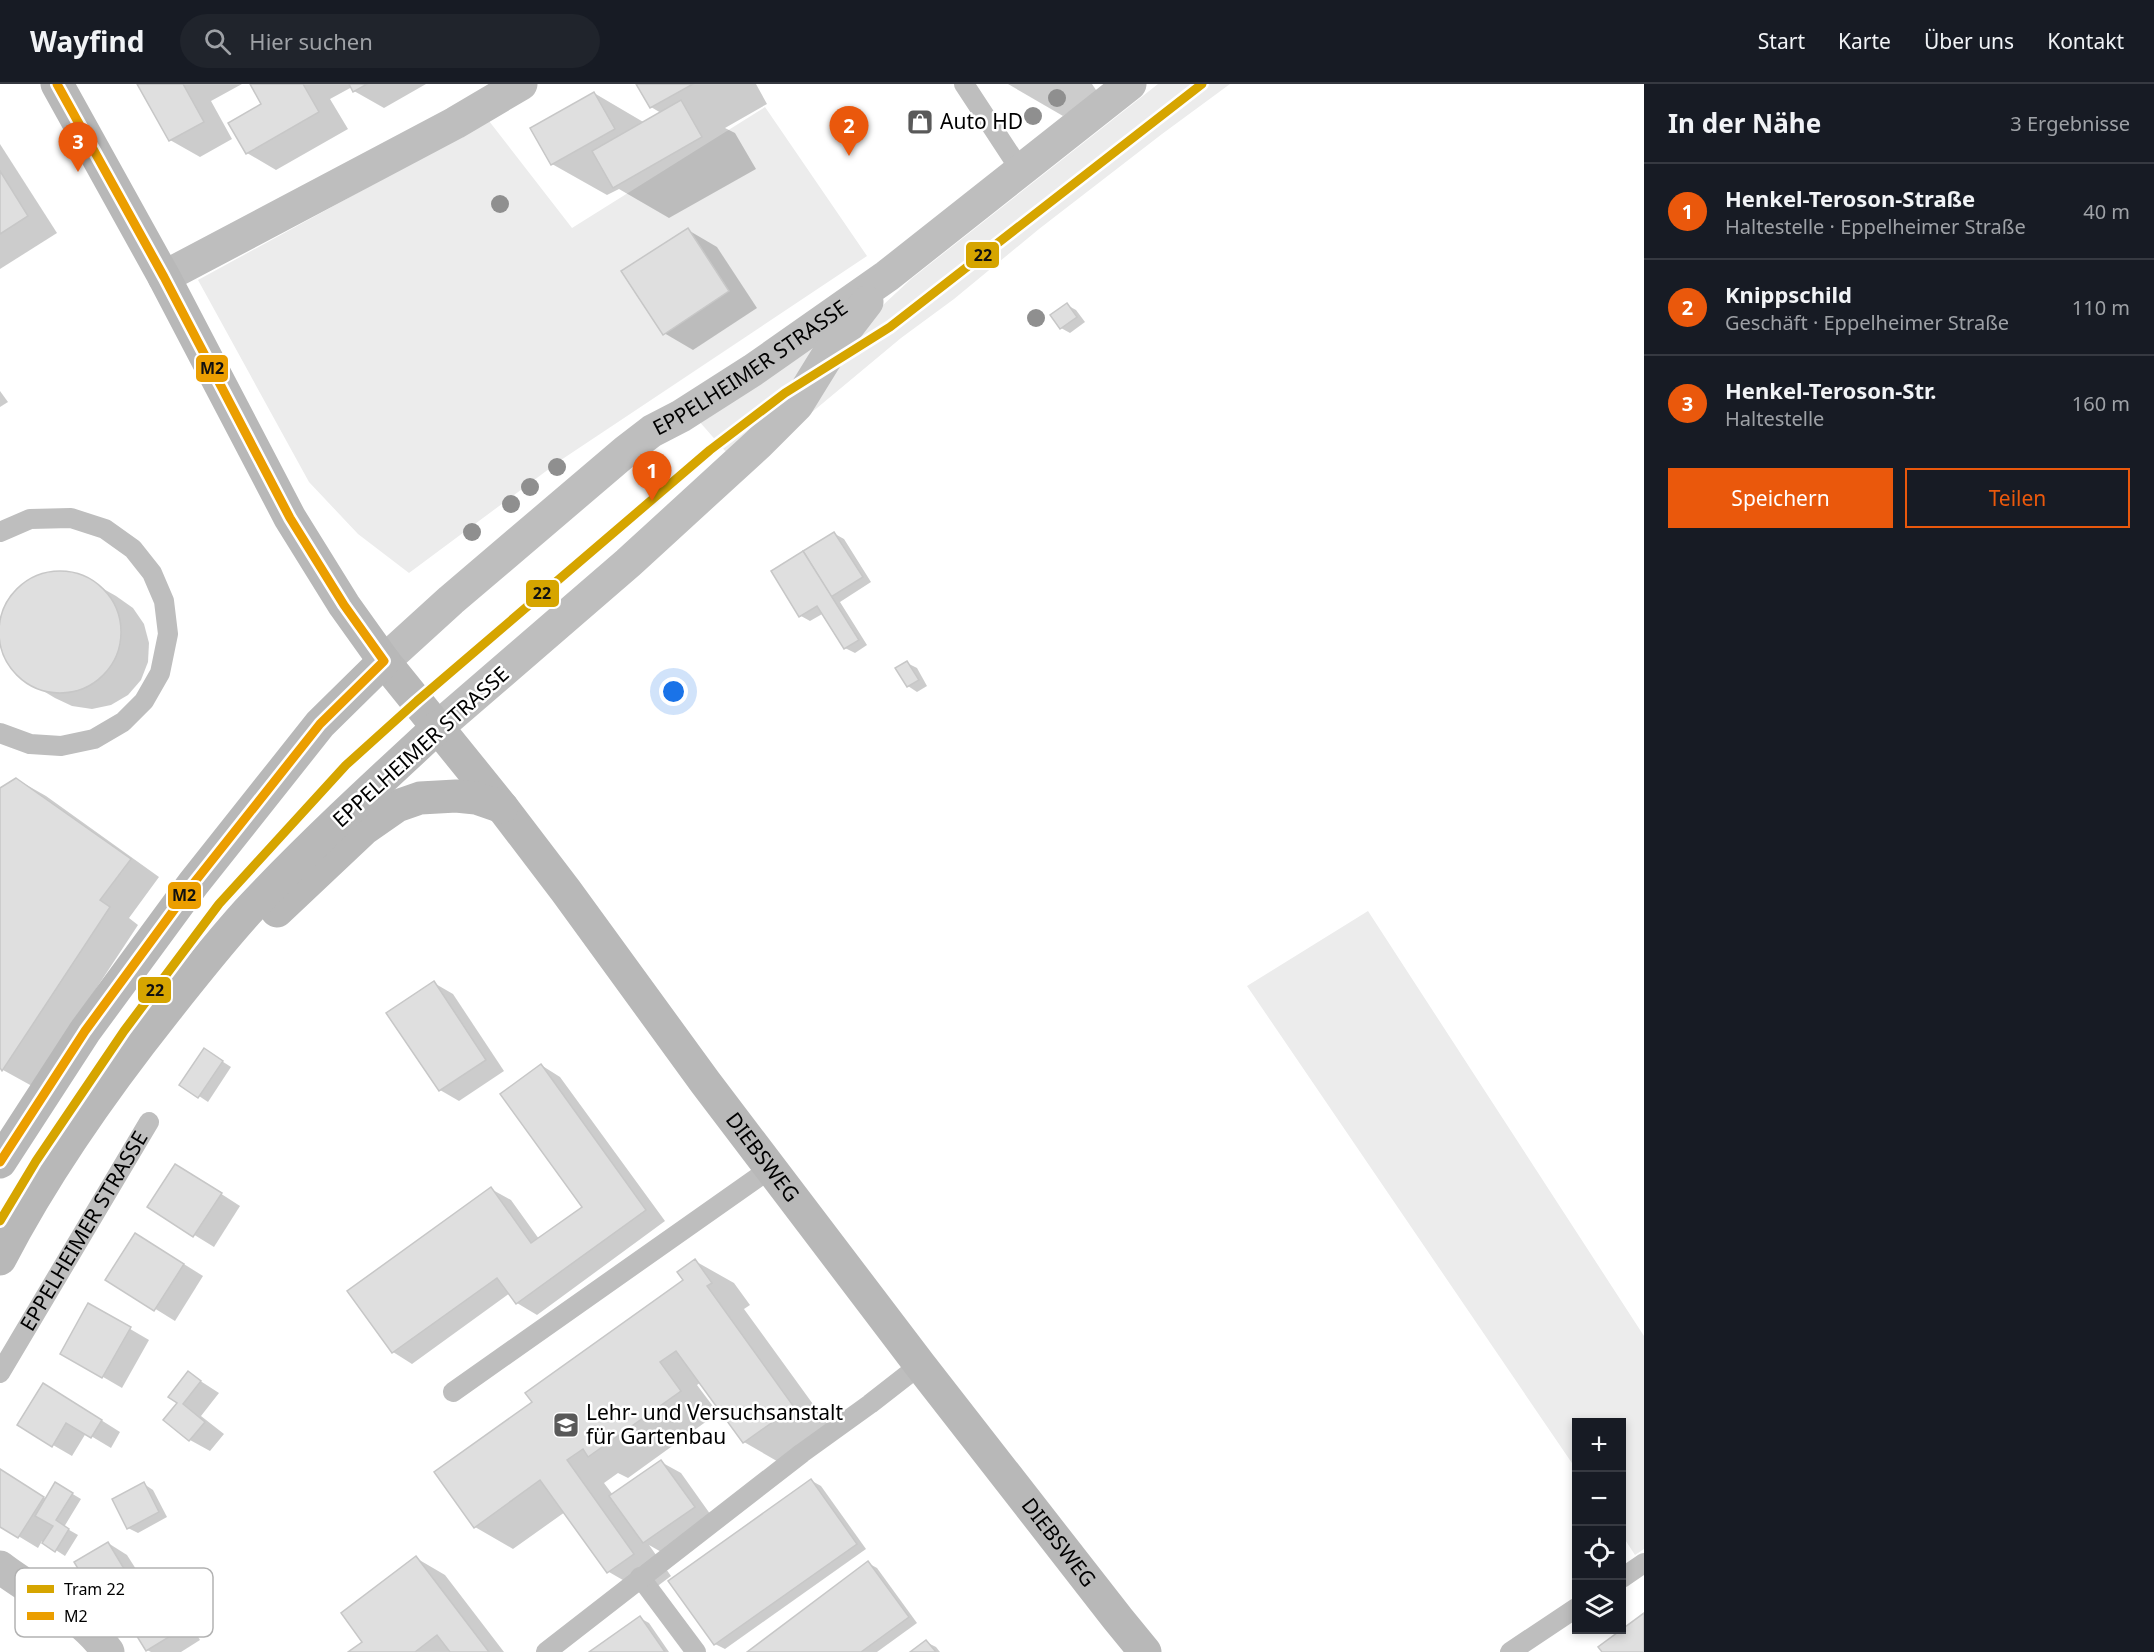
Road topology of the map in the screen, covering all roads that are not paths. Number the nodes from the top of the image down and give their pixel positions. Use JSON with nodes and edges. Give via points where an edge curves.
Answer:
{"nodes":[{"id":1,"x":57,"y":84,"type":"edge"},
{"id":2,"x":520,"y":84,"type":"edge"},
{"id":3,"x":964,"y":84,"type":"edge"},
{"id":4,"x":1130,"y":84,"type":"edge"},
{"id":5,"x":1021,"y":171,"type":"junction"},
{"id":6,"x":887,"y":276,"type":"junction"},
{"id":7,"x":164,"y":277,"type":"junction"},
{"id":8,"x":0,"y":532,"type":"edge"},
{"id":9,"x":384,"y":661,"type":"junction"},
{"id":10,"x":438,"y":727,"type":"junction"},
{"id":11,"x":0,"y":733,"type":"edge"},
{"id":12,"x":502,"y":807,"type":"junction"},
{"id":13,"x":193,"y":976,"type":"junction"},
{"id":14,"x":149,"y":1122,"type":"dead end"},
{"id":15,"x":0,"y":1162,"type":"edge"},
{"id":16,"x":771,"y":1168,"type":"junction"},
{"id":17,"x":0,"y":1259,"type":"edge"},
{"id":18,"x":920,"y":1365,"type":"junction"},
{"id":19,"x":0,"y":1372,"type":"edge"},
{"id":20,"x":453,"y":1392,"type":"dead end"},
{"id":21,"x":1644,"y":1563,"type":"edge"},
{"id":22,"x":0,"y":1567,"type":"edge"},
{"id":23,"x":1626,"y":1575,"type":"edge"},
{"id":24,"x":640,"y":1577,"type":"junction"},
{"id":25,"x":15,"y":1578,"type":"edge"},
{"id":26,"x":1572,"y":1611,"type":"edge"},
{"id":27,"x":98,"y":1637,"type":"edge"},
{"id":28,"x":108,"y":1652,"type":"edge"},
{"id":29,"x":546,"y":1652,"type":"edge"},
{"id":30,"x":696,"y":1652,"type":"edge"},
{"id":31,"x":1146,"y":1652,"type":"edge"},
{"id":32,"x":1510,"y":1652,"type":"edge"}],
"edges":[{"from":1,"to":7,"type":"main road","name":"DIEBSWEG"},
{"from":2,"to":7,"type":"street","via":[[455,123]]},
{"from":3,"to":5,"type":"lane"},
{"from":4,"to":5,"type":"street","name":"EPPELHEIMER STRASSE"},
{"from":5,"to":6,"type":"street","name":"EPPELHEIMER STRASSE"},
{"from":6,"to":9,"type":"street","name":"EPPELHEIMER STRASSE","via":[[753,370],[652,431],[450,600]]},
{"from":6,"to":10,"type":"street","name":"EPPELHEIMER STRASSE","via":[[834,345],[797,405],[759,444]]},
{"from":7,"to":9,"type":"main road","name":"DIEBSWEG","via":[[290,518]]},
{"from":8,"to":11,"type":"lane","via":[[30,519],[71,518],[105,529],[133,549],[152,573],[164,601],[168,634],[160,673],[144,701],[123,722],[94,739],[61,746],[30,744]]},
{"from":9,"to":10,"type":"main road","name":"DIEBSWEG"},
{"from":9,"to":15,"type":"main road","name":"EPPELHEIMER STRASSE","via":[[320,724],[193,884],[85,1031]]},
{"from":10,"to":12,"type":"main road","name":"DIEBSWEG"},
{"from":10,"to":13,"type":"main road","name":"EPPELHEIMER STRASSE","via":[[298,859]]},
{"from":12,"to":13,"type":"main road","via":[[456,796],[420,798],[397,806],[364,829],[285,904]]},
{"from":12,"to":16,"type":"main road","name":"DIEBSWEG"},
{"from":13,"to":17,"type":"main road","name":"EPPELHEIMER STRASSE","via":[[113,1079]]},
{"from":14,"to":19,"type":"lane","name":"EPPELHEIMER STRASSE"},
{"from":16,"to":18,"type":"main road","name":"DIEBSWEG"},
{"from":16,"to":20,"type":"lane"},
{"from":18,"to":24,"type":"lane"},
{"from":18,"to":31,"type":"main road","name":"DIEBSWEG"},
{"from":21,"to":23,"type":"lane"},
{"from":22,"to":25,"type":"street"},
{"from":24,"to":29,"type":"lane"},
{"from":24,"to":30,"type":"lane"},
{"from":26,"to":32,"type":"lane"},
{"from":27,"to":28,"type":"street"}]}
